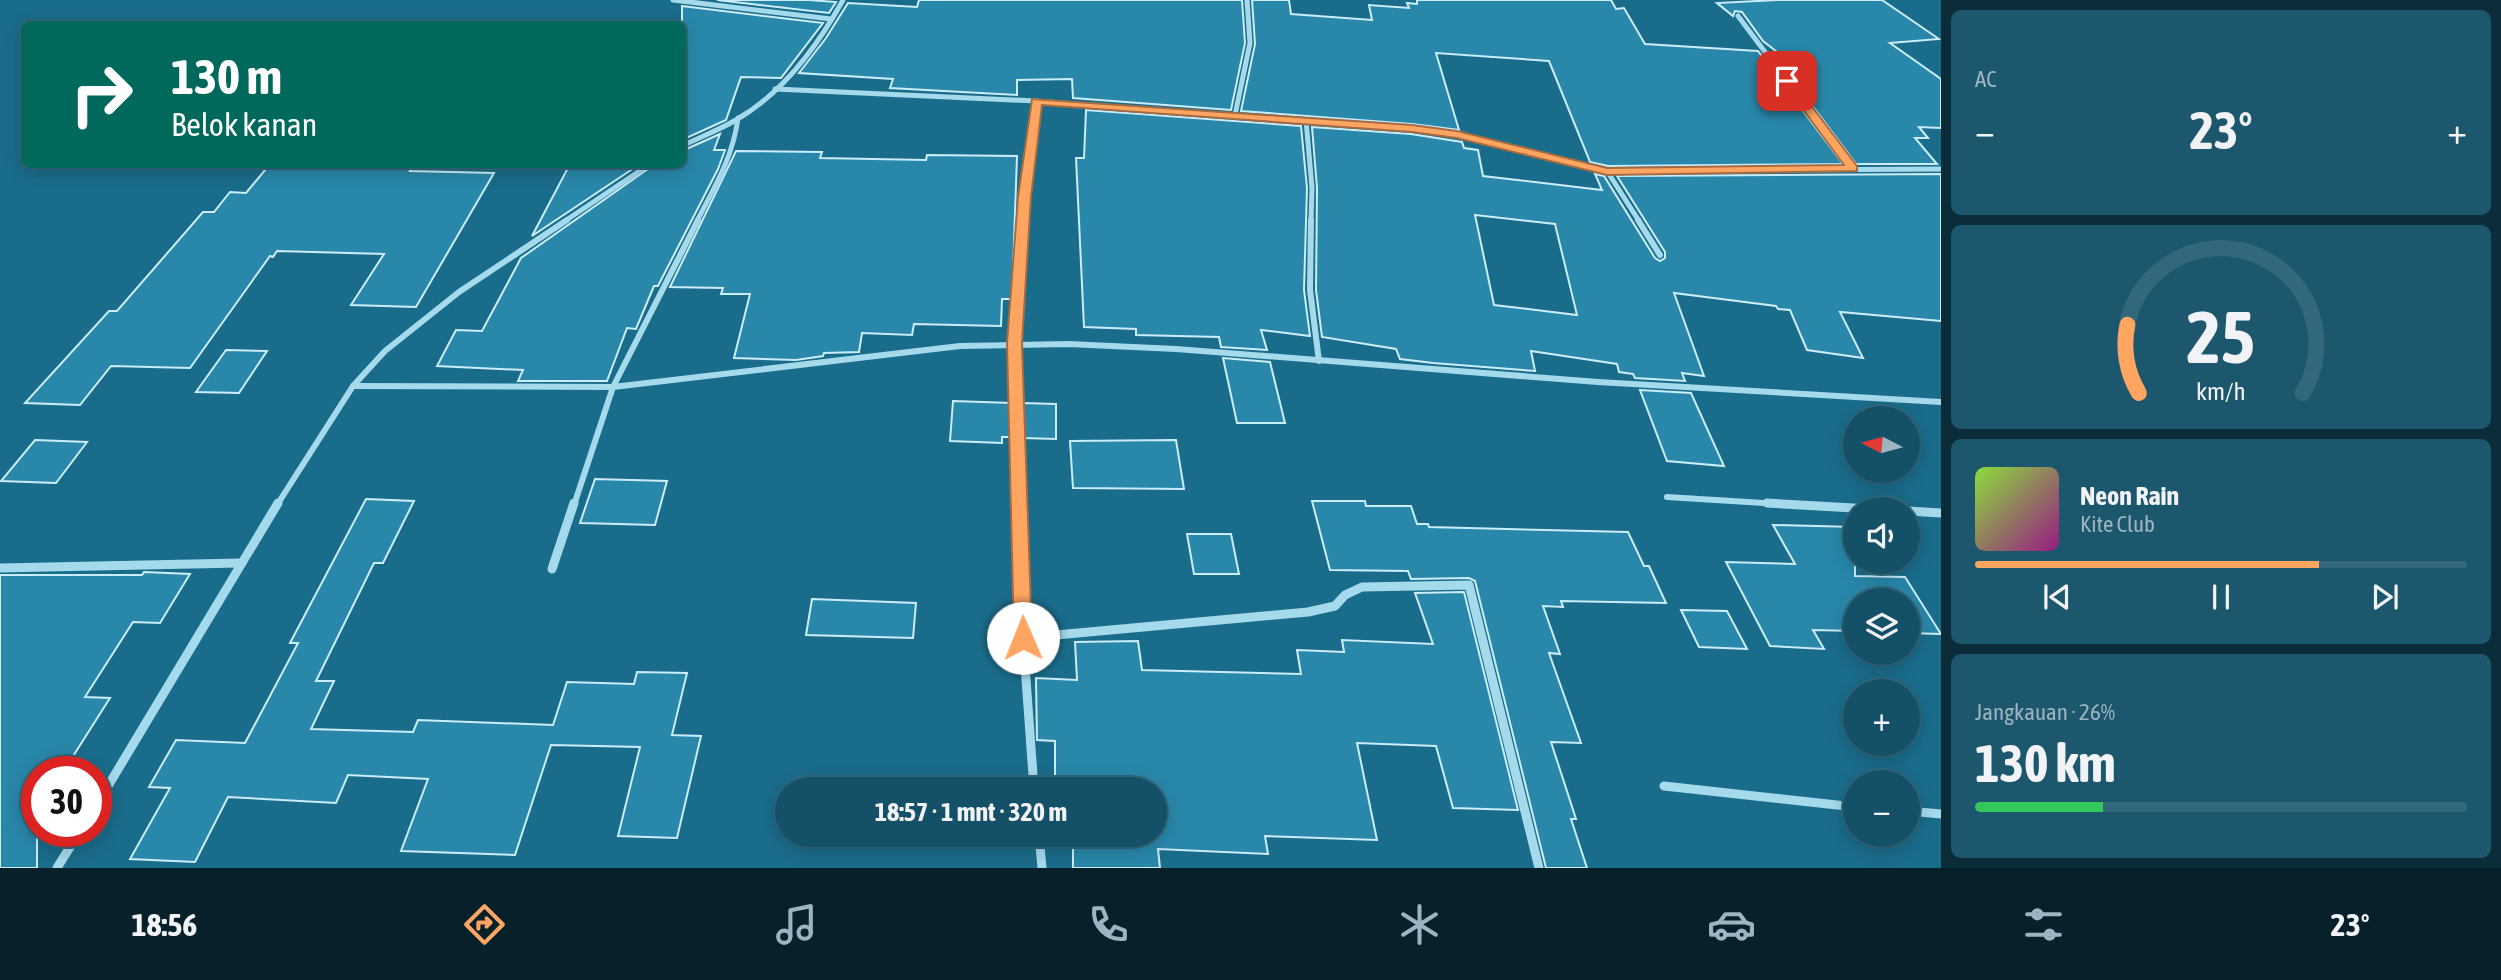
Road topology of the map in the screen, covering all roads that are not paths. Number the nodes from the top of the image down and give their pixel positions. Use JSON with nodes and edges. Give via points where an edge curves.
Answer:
{"nodes":[{"id":1,"x":673,"y":0,"type":"edge"},
{"id":2,"x":843,"y":0,"type":"edge"},
{"id":3,"x":1247,"y":0,"type":"edge"},
{"id":4,"x":1738,"y":16,"type":"dead end"},
{"id":5,"x":831,"y":19,"type":"junction"},
{"id":6,"x":775,"y":89,"type":"junction"},
{"id":7,"x":1036,"y":101,"type":"junction"},
{"id":8,"x":1235,"y":115,"type":"junction"},
{"id":9,"x":738,"y":118,"type":"junction"},
{"id":10,"x":1306,"y":120,"type":"junction"},
{"id":11,"x":686,"y":144,"type":"edge"},
{"id":12,"x":644,"y":168,"type":"edge"},
{"id":13,"x":1853,"y":169,"type":"junction"},
{"id":14,"x":1941,"y":169,"type":"edge"},
{"id":15,"x":1607,"y":171,"type":"junction"},
{"id":16,"x":1660,"y":255,"type":"dead end"},
{"id":17,"x":1015,"y":343,"type":"junction"},
{"id":18,"x":1319,"y":361,"type":"junction"},
{"id":19,"x":354,"y":386,"type":"junction"},
{"id":20,"x":613,"y":387,"type":"junction"},
{"id":21,"x":1941,"y":402,"type":"edge"},
{"id":22,"x":1667,"y":497,"type":"dead end"},
{"id":23,"x":1843,"y":507,"type":"edge"},
{"id":24,"x":1920,"y":512,"type":"edge"},
{"id":25,"x":1941,"y":513,"type":"edge"},
{"id":26,"x":240,"y":563,"type":"junction"},
{"id":27,"x":0,"y":568,"type":"edge"},
{"id":28,"x":552,"y":569,"type":"dead end"},
{"id":29,"x":1023,"y":638,"type":"junction"},
{"id":30,"x":1033,"y":777,"type":"edge"},
{"id":31,"x":112,"y":779,"type":"edge"},
{"id":32,"x":1664,"y":786,"type":"dead end"},
{"id":33,"x":1843,"y":806,"type":"edge"},
{"id":34,"x":1920,"y":812,"type":"edge"},
{"id":35,"x":1941,"y":814,"type":"edge"},
{"id":36,"x":70,"y":847,"type":"edge"},
{"id":37,"x":1040,"y":847,"type":"edge"},
{"id":38,"x":57,"y":868,"type":"edge"},
{"id":39,"x":1042,"y":868,"type":"edge"},
{"id":40,"x":1539,"y":868,"type":"edge"}],
"edges":[{"from":1,"to":5,"type":"street"},
{"from":2,"to":5,"type":"street"},
{"from":3,"to":8,"type":"street","via":[[1251,33]]},
{"from":4,"to":13,"type":"street"},
{"from":5,"to":6,"type":"street","via":[[804,60]]},
{"from":6,"to":7,"type":"street"},
{"from":6,"to":9,"type":"street"},
{"from":7,"to":8,"type":"street"},
{"from":7,"to":17,"type":"street"},
{"from":8,"to":10,"type":"street"},
{"from":9,"to":11,"type":"street"},
{"from":9,"to":20,"type":"street","via":[[730,157]]},
{"from":10,"to":15,"type":"street","via":[[1457,135]]},
{"from":10,"to":18,"type":"street","via":[[1312,188],[1310,290]]},
{"from":12,"to":19,"type":"street","via":[[459,292],[385,351]]},
{"from":13,"to":14,"type":"street"},
{"from":13,"to":15,"type":"street"},
{"from":15,"to":16,"type":"street"},
{"from":17,"to":18,"type":"street"},
{"from":17,"to":20,"type":"street"},
{"from":17,"to":29,"type":"street"},
{"from":18,"to":21,"type":"street"},
{"from":19,"to":20,"type":"street"},
{"from":19,"to":26,"type":"street"},
{"from":20,"to":28,"type":"street"},
{"from":22,"to":23,"type":"street"},
{"from":24,"to":25,"type":"street"},
{"from":26,"to":27,"type":"street"},
{"from":26,"to":31,"type":"street"},
{"from":29,"to":30,"type":"street"},
{"from":29,"to":40,"type":"street","via":[[1308,612],[1335,606],[1362,587],[1469,585]]},
{"from":32,"to":33,"type":"street"},
{"from":34,"to":35,"type":"street"},
{"from":36,"to":38,"type":"street"},
{"from":37,"to":39,"type":"street"}]}
